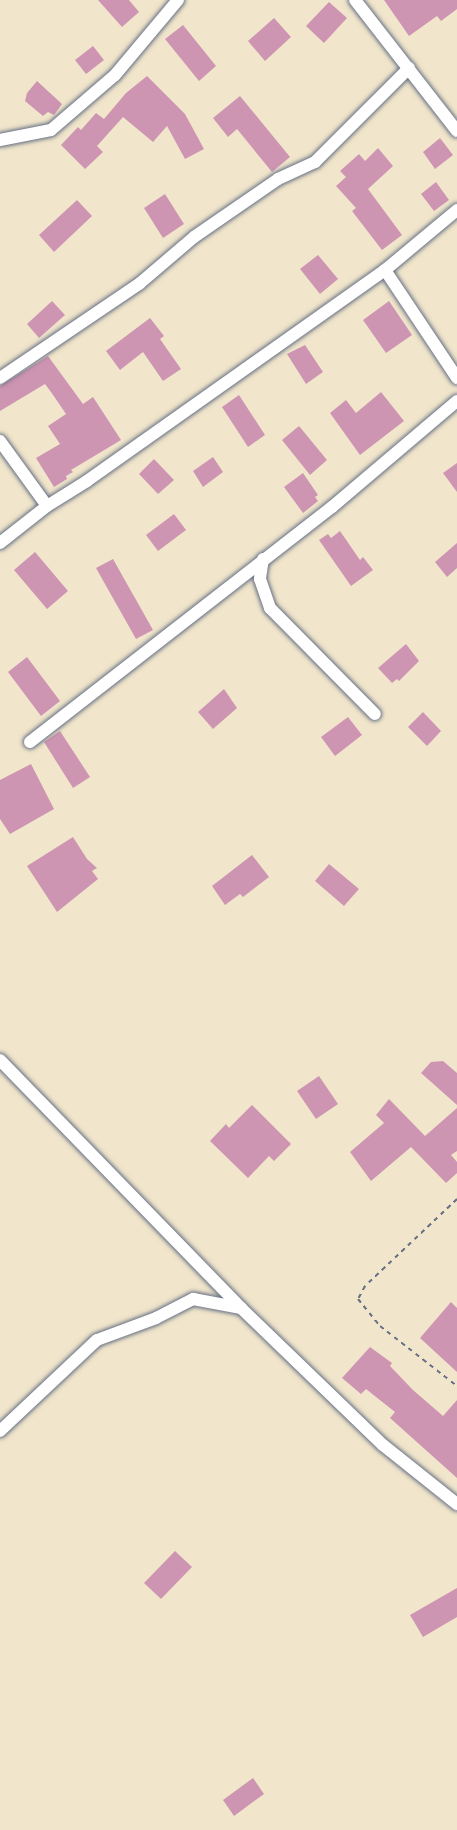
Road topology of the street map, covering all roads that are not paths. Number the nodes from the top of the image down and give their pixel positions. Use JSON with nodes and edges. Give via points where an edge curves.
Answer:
{"nodes":[{"id":1,"x":178,"y":0,"type":"edge"},
{"id":2,"x":355,"y":0,"type":"edge"},
{"id":3,"x":409,"y":68,"type":"junction"},
{"id":4,"x":457,"y":131,"type":"edge"},
{"id":5,"x":0,"y":140,"type":"edge"},
{"id":6,"x":457,"y":210,"type":"edge"},
{"id":7,"x":385,"y":270,"type":"junction"},
{"id":8,"x":0,"y":378,"type":"edge"},
{"id":9,"x":457,"y":378,"type":"edge"},
{"id":10,"x":457,"y":401,"type":"edge"},
{"id":11,"x":0,"y":441,"type":"edge"},
{"id":12,"x":47,"y":506,"type":"junction"},
{"id":13,"x":0,"y":543,"type":"edge"},
{"id":14,"x":263,"y":559,"type":"junction"},
{"id":15,"x":375,"y":714,"type":"dead end"},
{"id":16,"x":30,"y":742,"type":"dead end"},
{"id":17,"x":0,"y":1060,"type":"edge"},
{"id":18,"x":241,"y":1308,"type":"junction"},
{"id":19,"x":0,"y":1431,"type":"edge"},
{"id":20,"x":457,"y":1504,"type":"edge"}],
"edges":[{"from":1,"to":5,"type":"street","via":[[115,75],[51,130]]},
{"from":2,"to":3,"type":"street"},
{"from":3,"to":4,"type":"street"},
{"from":3,"to":8,"type":"street","via":[[315,162],[278,179],[212,224],[138,284]]},
{"from":6,"to":7,"type":"street"},
{"from":7,"to":9,"type":"street"},
{"from":7,"to":12,"type":"street"},
{"from":10,"to":14,"type":"street","via":[[332,507]]},
{"from":11,"to":12,"type":"street"},
{"from":12,"to":13,"type":"street"},
{"from":14,"to":15,"type":"street","via":[[260,579],[270,608]]},
{"from":14,"to":16,"type":"street"},
{"from":17,"to":18,"type":"street"},
{"from":18,"to":19,"type":"street","via":[[194,1299],[97,1340]]},
{"from":18,"to":20,"type":"street","via":[[384,1445]]}]}
